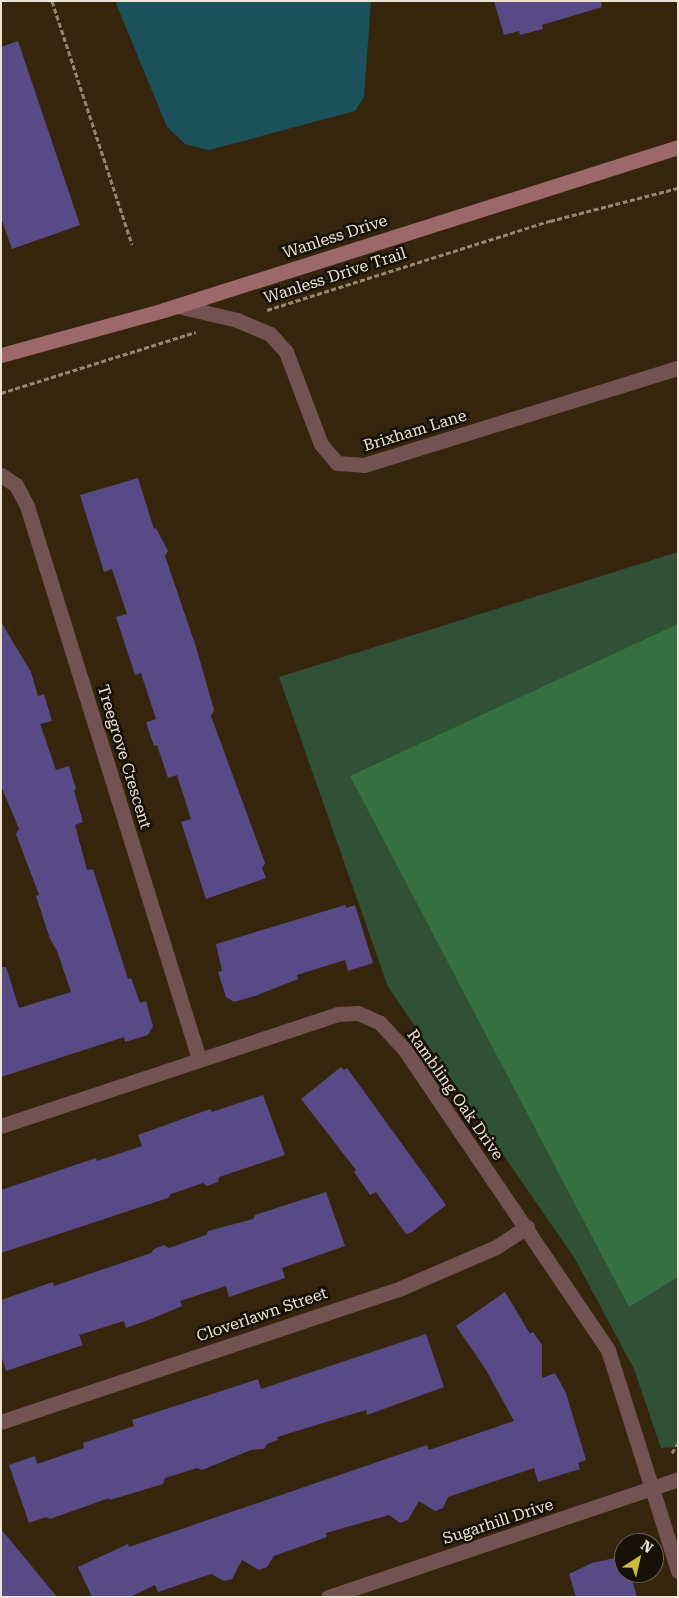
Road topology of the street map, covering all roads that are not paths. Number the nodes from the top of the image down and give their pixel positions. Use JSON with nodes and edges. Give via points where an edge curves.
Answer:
{"nodes":[{"id":1,"x":678,"y":147,"type":"edge"},
{"id":2,"x":178,"y":306,"type":"junction"},
{"id":3,"x":1,"y":356,"type":"edge"},
{"id":4,"x":678,"y":368,"type":"edge"},
{"id":5,"x":1,"y":475,"type":"edge"},
{"id":6,"x":200,"y":1059,"type":"junction"},
{"id":7,"x":1,"y":1126,"type":"edge"},
{"id":8,"x":527,"y":1227,"type":"junction"},
{"id":9,"x":1,"y":1422,"type":"edge"},
{"id":10,"x":678,"y":1480,"type":"edge"},
{"id":11,"x":653,"y":1488,"type":"junction"},
{"id":12,"x":678,"y":1571,"type":"edge"},
{"id":13,"x":328,"y":1597,"type":"edge"}],
"edges":[{"from":1,"to":2,"type":"main road","name":"Wanless Drive"},
{"from":2,"to":3,"type":"main road","name":"Wanless Drive"},
{"from":2,"to":4,"type":"street","name":"Brixham Lane","via":[[237,320],[270,334],[286,352],[321,444],[337,463],[364,465]]},
{"from":5,"to":6,"type":"street","name":"Treegrove Crescent","via":[[16,485],[27,506]]},
{"from":6,"to":7,"type":"street","name":"Rambling Oak Drive"},
{"from":6,"to":8,"type":"street","name":"Rambling Oak Drive","via":[[337,1014],[358,1013],[380,1023],[405,1050]]},
{"from":8,"to":9,"type":"street","name":"Cloverlawn Street","via":[[496,1247],[401,1288]]},
{"from":8,"to":11,"type":"street","name":"Rambling Oak Drive","via":[[608,1350]]},
{"from":10,"to":11,"type":"street","name":"Sugarhill Drive"},
{"from":11,"to":12,"type":"street","name":"Rambling Oak Drive"},
{"from":11,"to":13,"type":"street","name":"Sugarhill Drive"}]}
